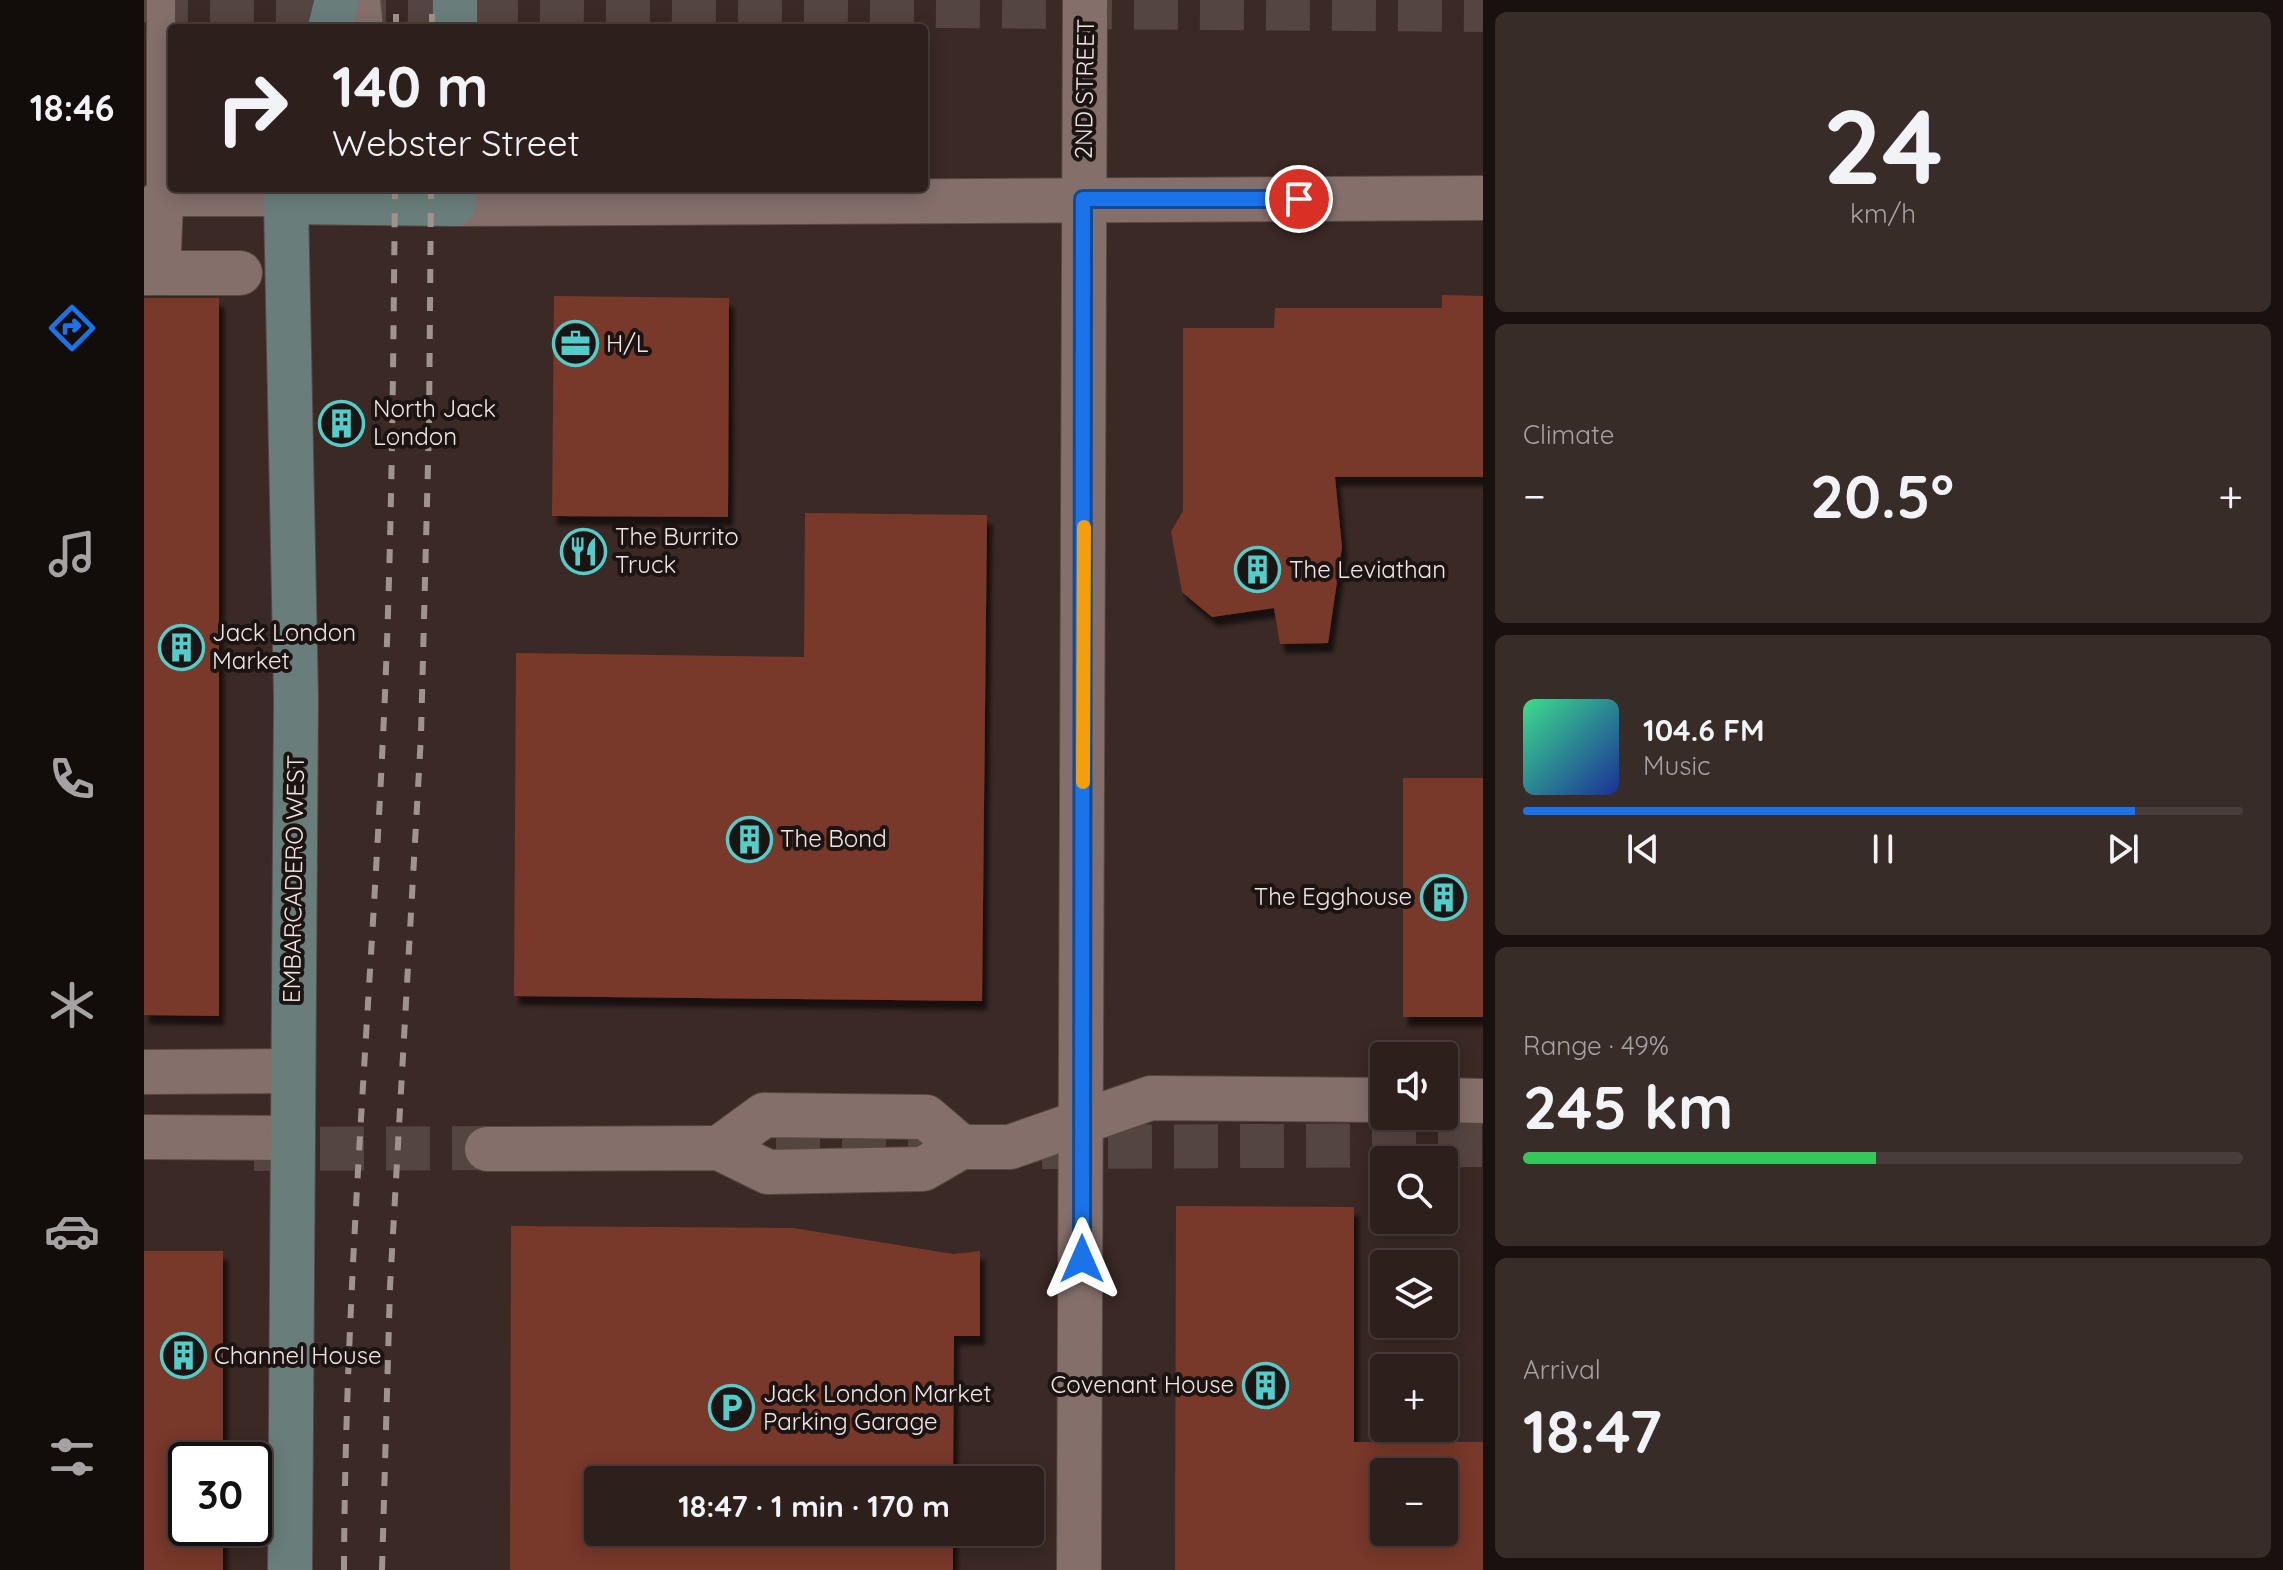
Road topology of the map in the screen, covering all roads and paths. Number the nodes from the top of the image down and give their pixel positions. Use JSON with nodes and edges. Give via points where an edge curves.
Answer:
{"nodes":[{"id":1,"x":161,"y":0,"type":"edge"},
{"id":2,"x":337,"y":0,"type":"edge"},
{"id":3,"x":358,"y":0,"type":"edge"},
{"id":4,"x":455,"y":0,"type":"edge"},
{"id":5,"x":1085,"y":0,"type":"edge"},
{"id":6,"x":331,"y":24,"type":"edge"},
{"id":7,"x":361,"y":24,"type":"edge"},
{"id":8,"x":455,"y":24,"type":"edge"},
{"id":9,"x":287,"y":195,"type":"edge"},
{"id":10,"x":361,"y":195,"type":"edge"},
{"id":11,"x":566,"y":195,"type":"edge"},
{"id":12,"x":454,"y":196,"type":"edge"},
{"id":13,"x":1483,"y":198,"type":"edge"},
{"id":14,"x":1083,"y":199,"type":"junction"},
{"id":15,"x":161,"y":202,"type":"junction"},
{"id":16,"x":151,"y":273,"type":"edge"},
{"id":17,"x":240,"y":273,"type":"dead end"},
{"id":18,"x":292,"y":1071,"type":"junction"},
{"id":19,"x":144,"y":1072,"type":"edge"},
{"id":20,"x":1370,"y":1100,"type":"edge"},
{"id":21,"x":1458,"y":1100,"type":"edge"},
{"id":22,"x":1483,"y":1101,"type":"edge"},
{"id":23,"x":1083,"y":1123,"type":"junction"},
{"id":24,"x":144,"y":1137,"type":"edge"},
{"id":25,"x":293,"y":1138,"type":"junction"},
{"id":26,"x":487,"y":1149,"type":"tunnel mouth"},
{"id":27,"x":290,"y":1570,"type":"edge"},
{"id":28,"x":1079,"y":1570,"type":"edge"}],
"edges":[{"from":1,"to":15,"type":"lane"},
{"from":2,"to":6,"type":"street"},
{"from":3,"to":7,"type":"street"},
{"from":4,"to":8,"type":"street"},
{"from":5,"to":14,"type":"street","name":"2ND STREET"},
{"from":9,"to":10,"type":"street"},
{"from":9,"to":15,"type":"lane"},
{"from":9,"to":18,"type":"street","name":"EMBARCADERO WEST","via":[[296,698]]},
{"from":10,"to":12,"type":"street"},
{"from":11,"to":12,"type":"street"},
{"from":11,"to":14,"type":"street"},
{"from":13,"to":14,"type":"street"},
{"from":14,"to":23,"type":"street","name":"2ND STREET"},
{"from":15,"to":16,"type":"street"},
{"from":16,"to":17,"type":"street"},
{"from":18,"to":19,"type":"street"},
{"from":18,"to":25,"type":"street","name":"EMBARCADERO WEST"},
{"from":20,"to":23,"type":"street","via":[[1151,1098]]},
{"from":21,"to":22,"type":"street"},
{"from":23,"to":26,"type":"street","via":[[1010,1147],[961,1147],[923,1169],[768,1172],[719,1148]]},
{"from":23,"to":28,"type":"street","name":"2ND STREET"},
{"from":24,"to":25,"type":"street"},
{"from":25,"to":27,"type":"street","name":"EMBARCADERO WEST"}]}
